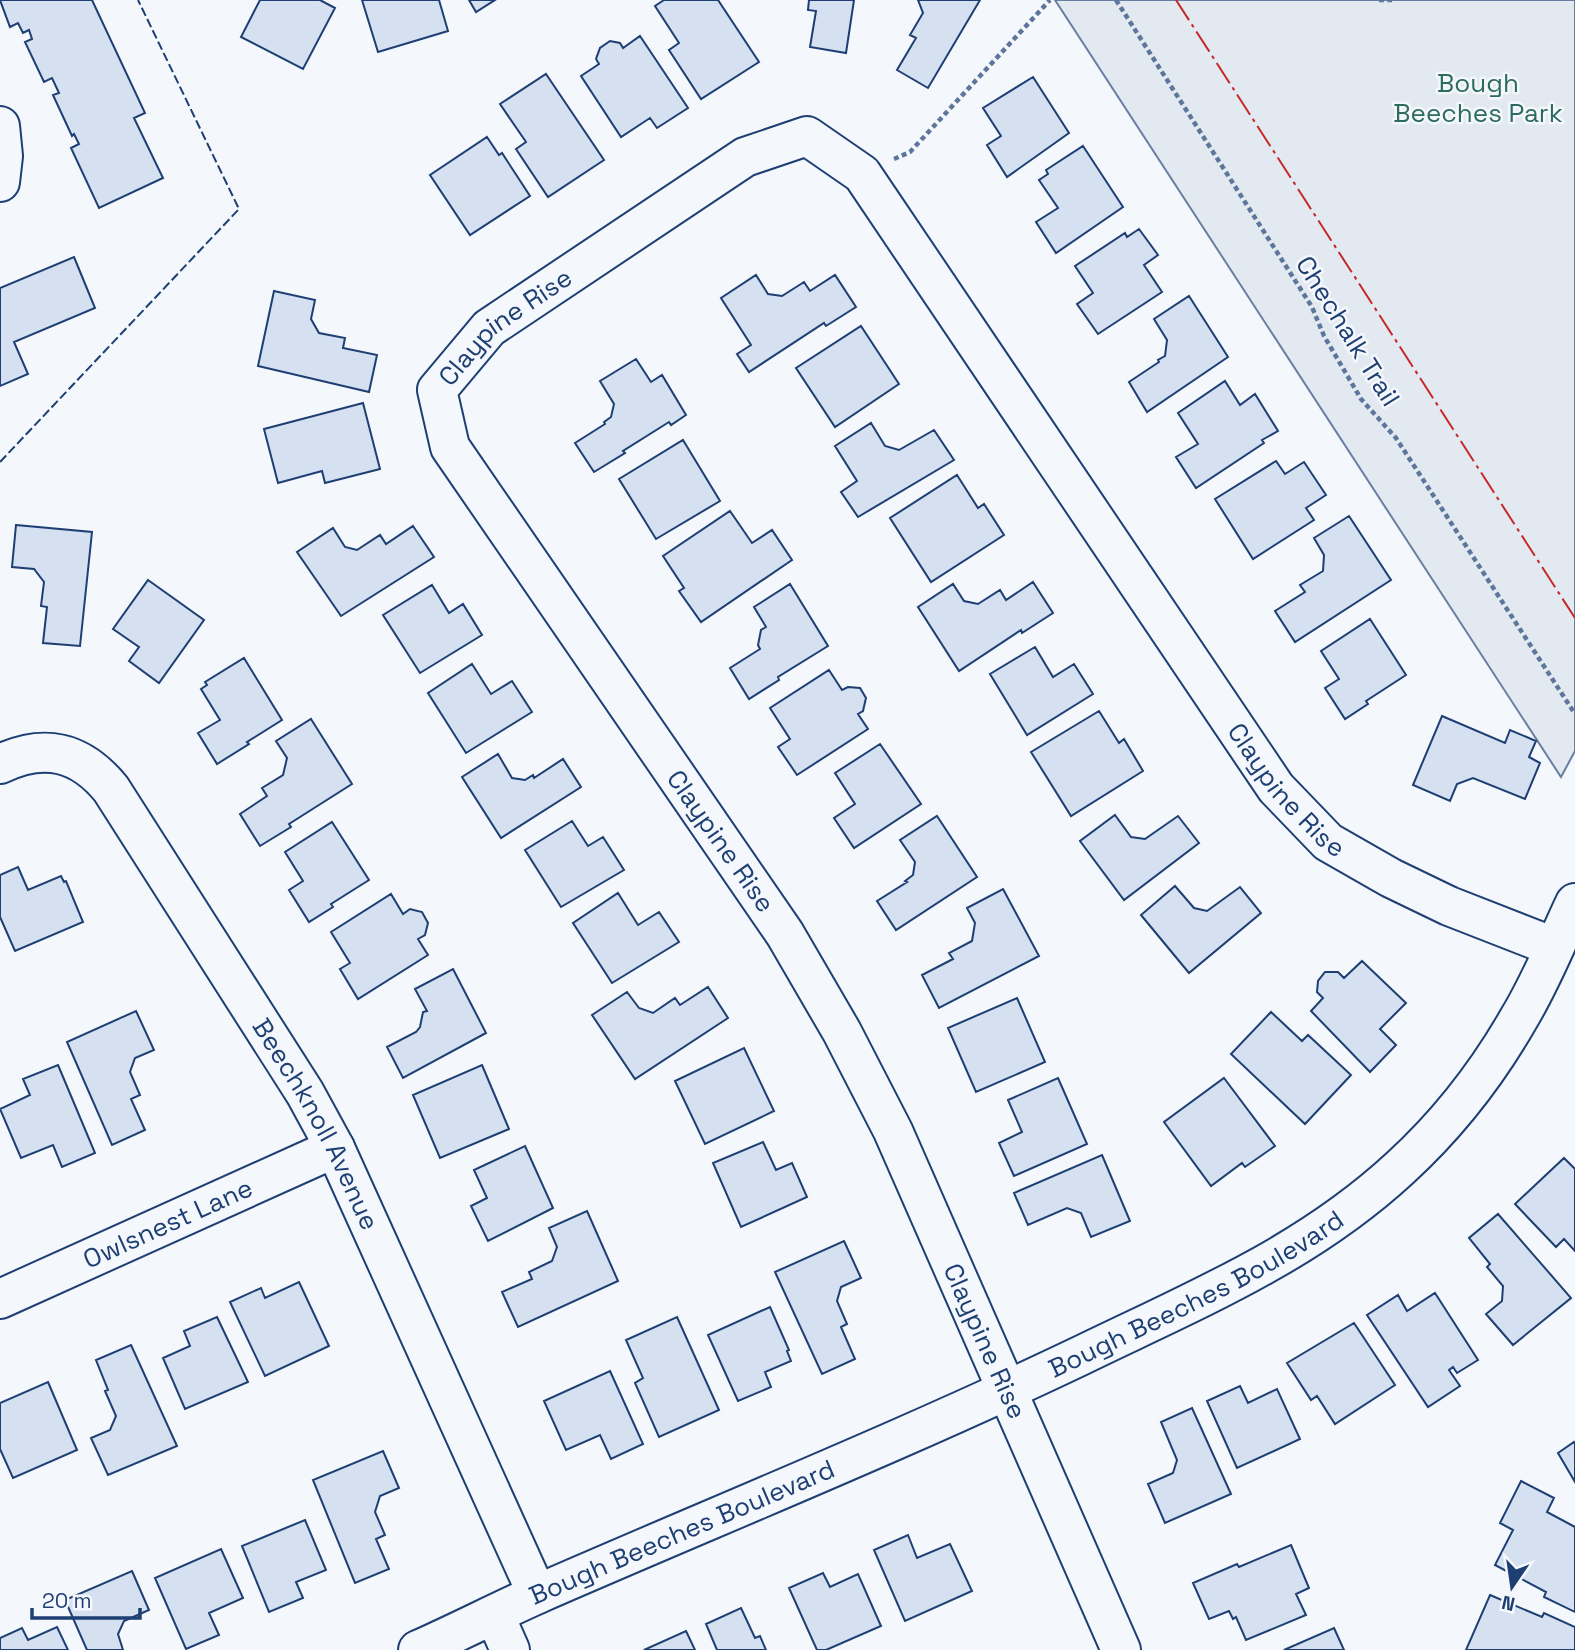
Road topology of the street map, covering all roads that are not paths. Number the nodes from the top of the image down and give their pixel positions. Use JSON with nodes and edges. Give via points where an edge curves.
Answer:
{"nodes":[{"id":1,"x":0,"y":126,"type":"edge"},
{"id":2,"x":0,"y":182,"type":"edge"},
{"id":3,"x":0,"y":764,"type":"edge"},
{"id":4,"x":1575,"y":903,"type":"edge"},
{"id":5,"x":1554,"y":947,"type":"junction"},
{"id":6,"x":335,"y":1148,"type":"junction"},
{"id":7,"x":0,"y":1298,"type":"edge"},
{"id":8,"x":1007,"y":1391,"type":"junction"},
{"id":9,"x":537,"y":1594,"type":"junction"},
{"id":10,"x":495,"y":1616,"type":"junction"},
{"id":11,"x":418,"y":1650,"type":"edge"},
{"id":12,"x":510,"y":1650,"type":"edge"},
{"id":13,"x":1121,"y":1650,"type":"edge"}],
"edges":[{"from":1,"to":2,"type":"street"},
{"from":3,"to":6,"type":"street","name":"Beechknoll Avenue","via":[[32,753],[62,755],[90,767],[105,781],[305,1093]]},
{"from":4,"to":5,"type":"street","name":"Bough Beeches Boulevard"},
{"from":5,"to":8,"type":"street","name":"Bough Beeches Boulevard","via":[[1521,1016],[1479,1080],[1430,1139],[1374,1192],[1280,1258]]},
{"from":5,"to":8,"type":"street","name":"Claypine Rise","via":[[1449,906],[1328,842],[1276,788],[862,174],[807,136],[745,157],[489,328],[437,390],[450,447],[785,934],[893,1131]]},
{"from":6,"to":7,"type":"street","name":"Owlsnest Lane"},
{"from":6,"to":9,"type":"street","name":"Beechknoll Avenue"},
{"from":8,"to":9,"type":"street","name":"Bough Beeches Boulevard"},
{"from":8,"to":13,"type":"street","name":"Claypine Rise"},
{"from":9,"to":10,"type":"street","name":"Bough Beeches Boulevard"},
{"from":10,"to":11,"type":"street","name":"Bough Beeches Boulevard"},
{"from":10,"to":12,"type":"street"}]}
